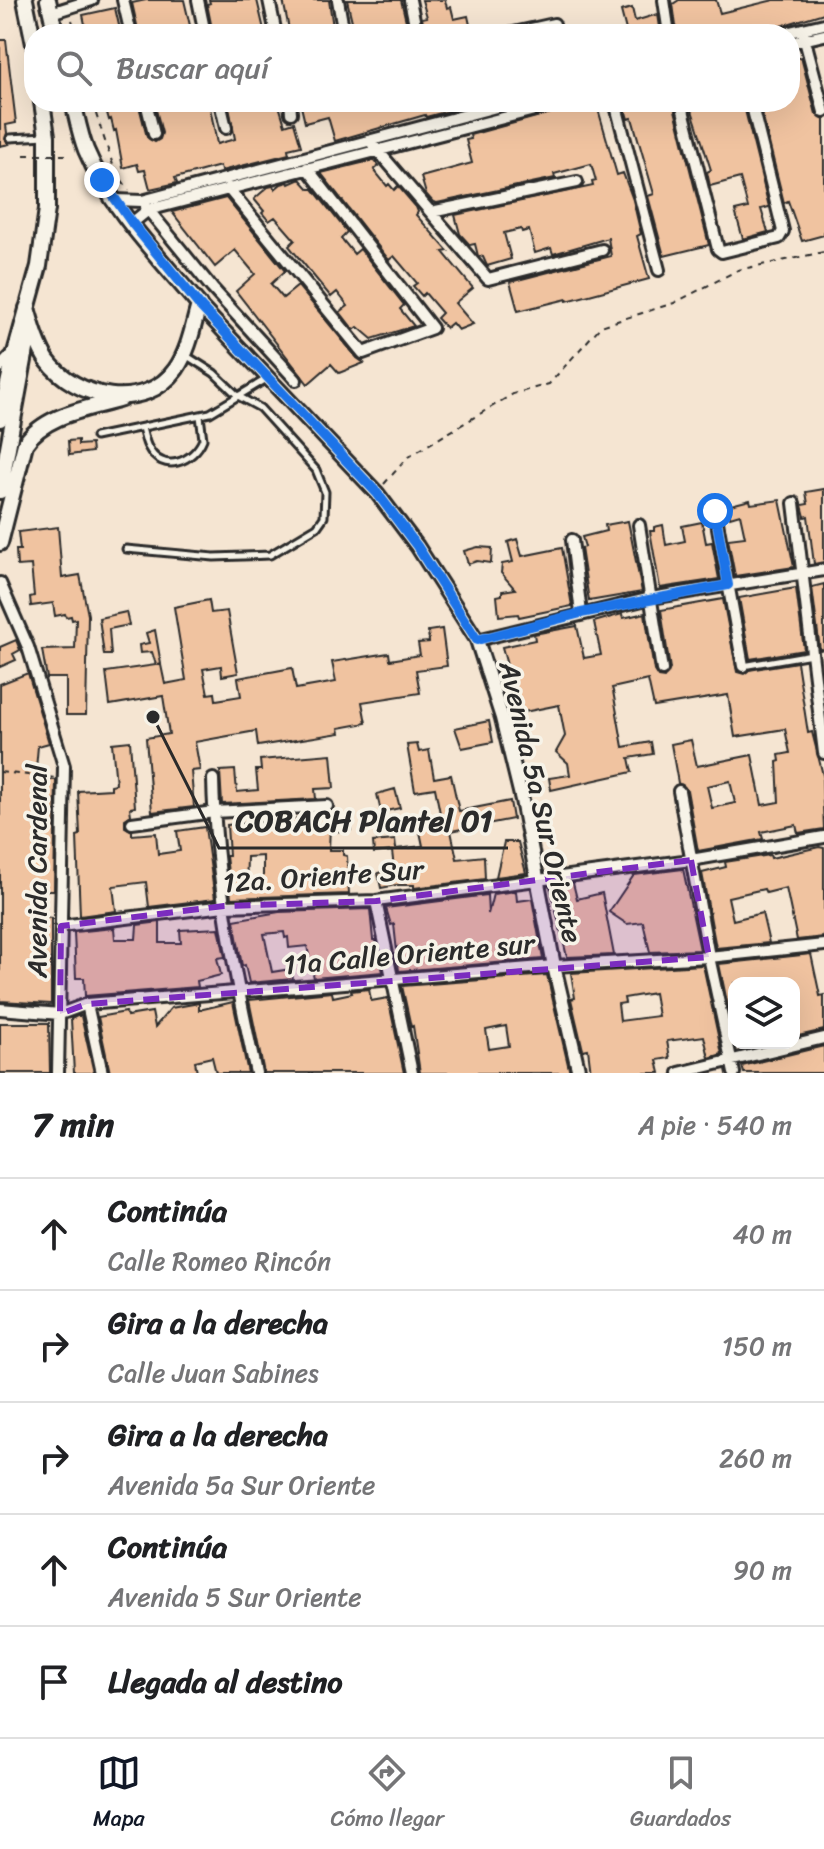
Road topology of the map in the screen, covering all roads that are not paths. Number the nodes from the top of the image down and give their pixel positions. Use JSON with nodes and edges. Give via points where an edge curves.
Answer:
{"nodes":[{"id":1,"x":92,"y":0,"type":"edge"},
{"id":2,"x":123,"y":0,"type":"edge"},
{"id":3,"x":198,"y":0,"type":"edge"},
{"id":4,"x":269,"y":0,"type":"edge"},
{"id":5,"x":338,"y":0,"type":"edge"},
{"id":6,"x":410,"y":0,"type":"edge"},
{"id":7,"x":664,"y":0,"type":"edge"},
{"id":8,"x":23,"y":3,"type":"edge"},
{"id":9,"x":49,"y":4,"type":"edge"},
{"id":10,"x":29,"y":24,"type":"edge"},
{"id":11,"x":54,"y":24,"type":"edge"},
{"id":12,"x":129,"y":24,"type":"edge"},
{"id":13,"x":203,"y":24,"type":"edge"},
{"id":14,"x":274,"y":24,"type":"edge"},
{"id":15,"x":342,"y":24,"type":"edge"},
{"id":16,"x":415,"y":24,"type":"edge"},
{"id":17,"x":668,"y":24,"type":"edge"},
{"id":18,"x":824,"y":24,"type":"edge"},
{"id":19,"x":803,"y":34,"type":"junction"},
{"id":20,"x":824,"y":35,"type":"edge"},
{"id":21,"x":800,"y":36,"type":"edge"},
{"id":22,"x":43,"y":112,"type":"edge"},
{"id":23,"x":76,"y":112,"type":"edge"},
{"id":24,"x":148,"y":112,"type":"edge"},
{"id":25,"x":222,"y":112,"type":"edge"},
{"id":26,"x":482,"y":112,"type":"edge"},
{"id":27,"x":520,"y":112,"type":"edge"},
{"id":28,"x":618,"y":112,"type":"edge"},
{"id":29,"x":684,"y":112,"type":"edge"},
{"id":30,"x":753,"y":112,"type":"edge"},
{"id":31,"x":824,"y":112,"type":"edge"},
{"id":32,"x":226,"y":128,"type":"dead end"},
{"id":33,"x":154,"y":134,"type":"dead end"},
{"id":34,"x":47,"y":136,"type":"junction"},
{"id":35,"x":10,"y":138,"type":"dead end"},
{"id":36,"x":372,"y":145,"type":"junction"},
{"id":37,"x":307,"y":168,"type":"junction"},
{"id":38,"x":577,"y":182,"type":"dead end"},
{"id":39,"x":228,"y":188,"type":"junction"},
{"id":40,"x":116,"y":200,"type":"junction"},
{"id":41,"x":145,"y":206,"type":"junction"},
{"id":42,"x":431,"y":212,"type":"junction"},
{"id":43,"x":132,"y":223,"type":"junction"},
{"id":44,"x":602,"y":250,"type":"dead end"},
{"id":45,"x":659,"y":270,"type":"dead end"},
{"id":46,"x":212,"y":288,"type":"junction"},
{"id":47,"x":199,"y":305,"type":"junction"},
{"id":48,"x":29,"y":314,"type":"junction"},
{"id":49,"x":15,"y":353,"type":"junction"},
{"id":50,"x":183,"y":354,"type":"junction"},
{"id":51,"x":0,"y":367,"type":"edge"},
{"id":52,"x":268,"y":377,"type":"junction"},
{"id":53,"x":296,"y":380,"type":"dead end"},
{"id":54,"x":238,"y":396,"type":"junction"},
{"id":55,"x":130,"y":397,"type":"junction"},
{"id":56,"x":200,"y":416,"type":"junction"},
{"id":57,"x":0,"y":419,"type":"edge"},
{"id":58,"x":142,"y":428,"type":"junction"},
{"id":59,"x":95,"y":437,"type":"dead end"},
{"id":60,"x":0,"y":491,"type":"edge"},
{"id":61,"x":794,"y":503,"type":"dead end"},
{"id":62,"x":715,"y":511,"type":"dead end"},
{"id":63,"x":639,"y":525,"type":"dead end"},
{"id":64,"x":572,"y":540,"type":"dead end"},
{"id":65,"x":0,"y":543,"type":"edge"},
{"id":66,"x":126,"y":549,"type":"dead end"},
{"id":67,"x":824,"y":570,"type":"edge"},
{"id":68,"x":802,"y":573,"type":"junction"},
{"id":69,"x":0,"y":583,"type":"edge"},
{"id":70,"x":728,"y":585,"type":"junction"},
{"id":71,"x":651,"y":598,"type":"junction"},
{"id":72,"x":581,"y":613,"type":"junction"},
{"id":73,"x":477,"y":640,"type":"junction"},
{"id":74,"x":813,"y":654,"type":"junction"},
{"id":75,"x":743,"y":666,"type":"joint"},
{"id":76,"x":662,"y":670,"type":"dead end"},
{"id":77,"x":824,"y":753,"type":"edge"},
{"id":78,"x":213,"y":779,"type":"dead end"},
{"id":79,"x":679,"y":791,"type":"dead end"},
{"id":80,"x":327,"y":806,"type":"dead end"},
{"id":81,"x":214,"y":812,"type":"junction"},
{"id":82,"x":132,"y":823,"type":"dead end"},
{"id":83,"x":824,"y":837,"type":"edge"},
{"id":84,"x":691,"y":860,"type":"junction"},
{"id":85,"x":537,"y":878,"type":"junction"},
{"id":86,"x":376,"y":901,"type":"junction"},
{"id":87,"x":224,"y":906,"type":"junction"},
{"id":88,"x":61,"y":926,"type":"junction"},
{"id":89,"x":824,"y":945,"type":"edge"},
{"id":90,"x":709,"y":957,"type":"junction"},
{"id":91,"x":554,"y":966,"type":"junction"},
{"id":92,"x":391,"y":981,"type":"junction"},
{"id":93,"x":238,"y":992,"type":"junction"},
{"id":94,"x":87,"y":1004,"type":"junction"},
{"id":95,"x":0,"y":1009,"type":"edge"},
{"id":96,"x":60,"y":1014,"type":"junction"},
{"id":97,"x":824,"y":1038,"type":"edge"},
{"id":98,"x":732,"y":1060,"type":"junction"},
{"id":99,"x":58,"y":1073,"type":"edge"},
{"id":100,"x":102,"y":1073,"type":"edge"},
{"id":101,"x":256,"y":1073,"type":"edge"},
{"id":102,"x":412,"y":1073,"type":"edge"},
{"id":103,"x":579,"y":1073,"type":"edge"},
{"id":104,"x":679,"y":1073,"type":"edge"},
{"id":105,"x":734,"y":1073,"type":"edge"}],
"edges":[{"from":1,"to":9,"type":"street"},
{"from":2,"to":12,"type":"street"},
{"from":3,"to":13,"type":"street"},
{"from":4,"to":14,"type":"street"},
{"from":5,"to":15,"type":"street"},
{"from":6,"to":16,"type":"street"},
{"from":7,"to":17,"type":"street"},
{"from":8,"to":10,"type":"main road"},
{"from":9,"to":11,"type":"main road"},
{"from":18,"to":19,"type":"street"},
{"from":19,"to":20,"type":"street"},
{"from":19,"to":21,"type":"street"},
{"from":19,"to":31,"type":"street"},
{"from":22,"to":34,"type":"main road"},
{"from":23,"to":40,"type":"main road","via":[[86,148]]},
{"from":24,"to":33,"type":"street"},
{"from":25,"to":32,"type":"street"},
{"from":26,"to":36,"type":"street"},
{"from":27,"to":36,"type":"street"},
{"from":28,"to":45,"type":"street"},
{"from":29,"to":30,"type":"street","via":[[722,252],[779,238],[783,231]]},
{"from":34,"to":35,"type":"lane"},
{"from":34,"to":48,"type":"main road","via":[[47,209]]},
{"from":36,"to":37,"type":"street"},
{"from":36,"to":41,"type":"street"},
{"from":36,"to":42,"type":"street"},
{"from":37,"to":39,"type":"street"},
{"from":37,"to":39,"type":"street","via":[[432,328],[363,353]]},
{"from":38,"to":42,"type":"street"},
{"from":39,"to":41,"type":"street"},
{"from":40,"to":41,"type":"street"},
{"from":40,"to":43,"type":"main road"},
{"from":41,"to":43,"type":"street"},
{"from":41,"to":46,"type":"street"},
{"from":42,"to":44,"type":"street","via":[[488,279]]},
{"from":43,"to":47,"type":"main road"},
{"from":46,"to":47,"type":"street"},
{"from":46,"to":53,"type":"street"},
{"from":47,"to":50,"type":"main road"},
{"from":47,"to":52,"type":"street","name":"Avenida 5a Sur Oriente"},
{"from":48,"to":49,"type":"main road"},
{"from":48,"to":55,"type":"main road","via":[[46,358],[66,380],[91,392]]},
{"from":48,"to":60,"type":"main road"},
{"from":49,"to":51,"type":"street"},
{"from":49,"to":57,"type":"main road"},
{"from":50,"to":54,"type":"lane"},
{"from":50,"to":55,"type":"main road","via":[[176,370]]},
{"from":52,"to":54,"type":"lane"},
{"from":52,"to":73,"type":"street","name":"Avenida 5a Sur Oriente","via":[[377,493]]},
{"from":54,"to":56,"type":"lane"},
{"from":54,"to":66,"type":"lane","via":[[260,408],[316,470],[325,492],[324,517],[317,527],[270,555],[214,557]]},
{"from":55,"to":65,"type":"main road","via":[[33,432],[25,444]]},
{"from":56,"to":58,"type":"lane"},
{"from":56,"to":58,"type":"lane","via":[[203,439],[184,461],[163,461],[154,455]]},
{"from":58,"to":59,"type":"lane"},
{"from":61,"to":68,"type":"street"},
{"from":62,"to":70,"type":"street"},
{"from":63,"to":71,"type":"street"},
{"from":64,"to":72,"type":"street"},
{"from":67,"to":68,"type":"street"},
{"from":68,"to":70,"type":"street"},
{"from":68,"to":74,"type":"street"},
{"from":69,"to":88,"type":"street","name":"Avenida Cardenal","via":[[28,647],[64,766]]},
{"from":70,"to":71,"type":"street"},
{"from":70,"to":75,"type":"street"},
{"from":71,"to":72,"type":"street"},
{"from":71,"to":76,"type":"street"},
{"from":72,"to":73,"type":"street"},
{"from":73,"to":85,"type":"street","name":"Avenida 5a Sur Oriente","via":[[502,718]]},
{"from":74,"to":75,"type":"lane"},
{"from":74,"to":77,"type":"street"},
{"from":78,"to":81,"type":"street"},
{"from":79,"to":84,"type":"street"},
{"from":80,"to":81,"type":"street"},
{"from":81,"to":82,"type":"street"},
{"from":81,"to":87,"type":"street"},
{"from":83,"to":84,"type":"street","name":"12a. Oriente Sur"},
{"from":84,"to":85,"type":"street","name":"12a. Oriente Sur"},
{"from":84,"to":90,"type":"street"},
{"from":85,"to":86,"type":"street","name":"12a. Oriente Sur"},
{"from":85,"to":91,"type":"street","name":"Avenida 5a Sur Oriente"},
{"from":86,"to":87,"type":"street","name":"12a. Oriente Sur"},
{"from":86,"to":92,"type":"street"},
{"from":87,"to":88,"type":"street","name":"12a. Oriente Sur"},
{"from":87,"to":93,"type":"street"},
{"from":88,"to":96,"type":"street","name":"Avenida Cardenal"},
{"from":89,"to":90,"type":"street","name":"11a Calle Oriente sur"},
{"from":90,"to":91,"type":"street","name":"11a Calle Oriente sur"},
{"from":90,"to":98,"type":"street"},
{"from":91,"to":92,"type":"street","name":"11a Calle Oriente sur"},
{"from":91,"to":103,"type":"street","name":"Avenida 5a Sur Oriente"},
{"from":92,"to":93,"type":"street","name":"11a Calle Oriente sur"},
{"from":92,"to":102,"type":"street"},
{"from":93,"to":94,"type":"street","name":"11a Calle Oriente sur"},
{"from":93,"to":101,"type":"street"},
{"from":94,"to":96,"type":"street","name":"11a Calle Oriente sur"},
{"from":94,"to":100,"type":"street"},
{"from":95,"to":96,"type":"street","name":"11a Calle Oriente sur"},
{"from":96,"to":99,"type":"street","name":"Avenida Cardenal"},
{"from":97,"to":98,"type":"street"},
{"from":98,"to":104,"type":"street"},
{"from":98,"to":105,"type":"street"}]}
